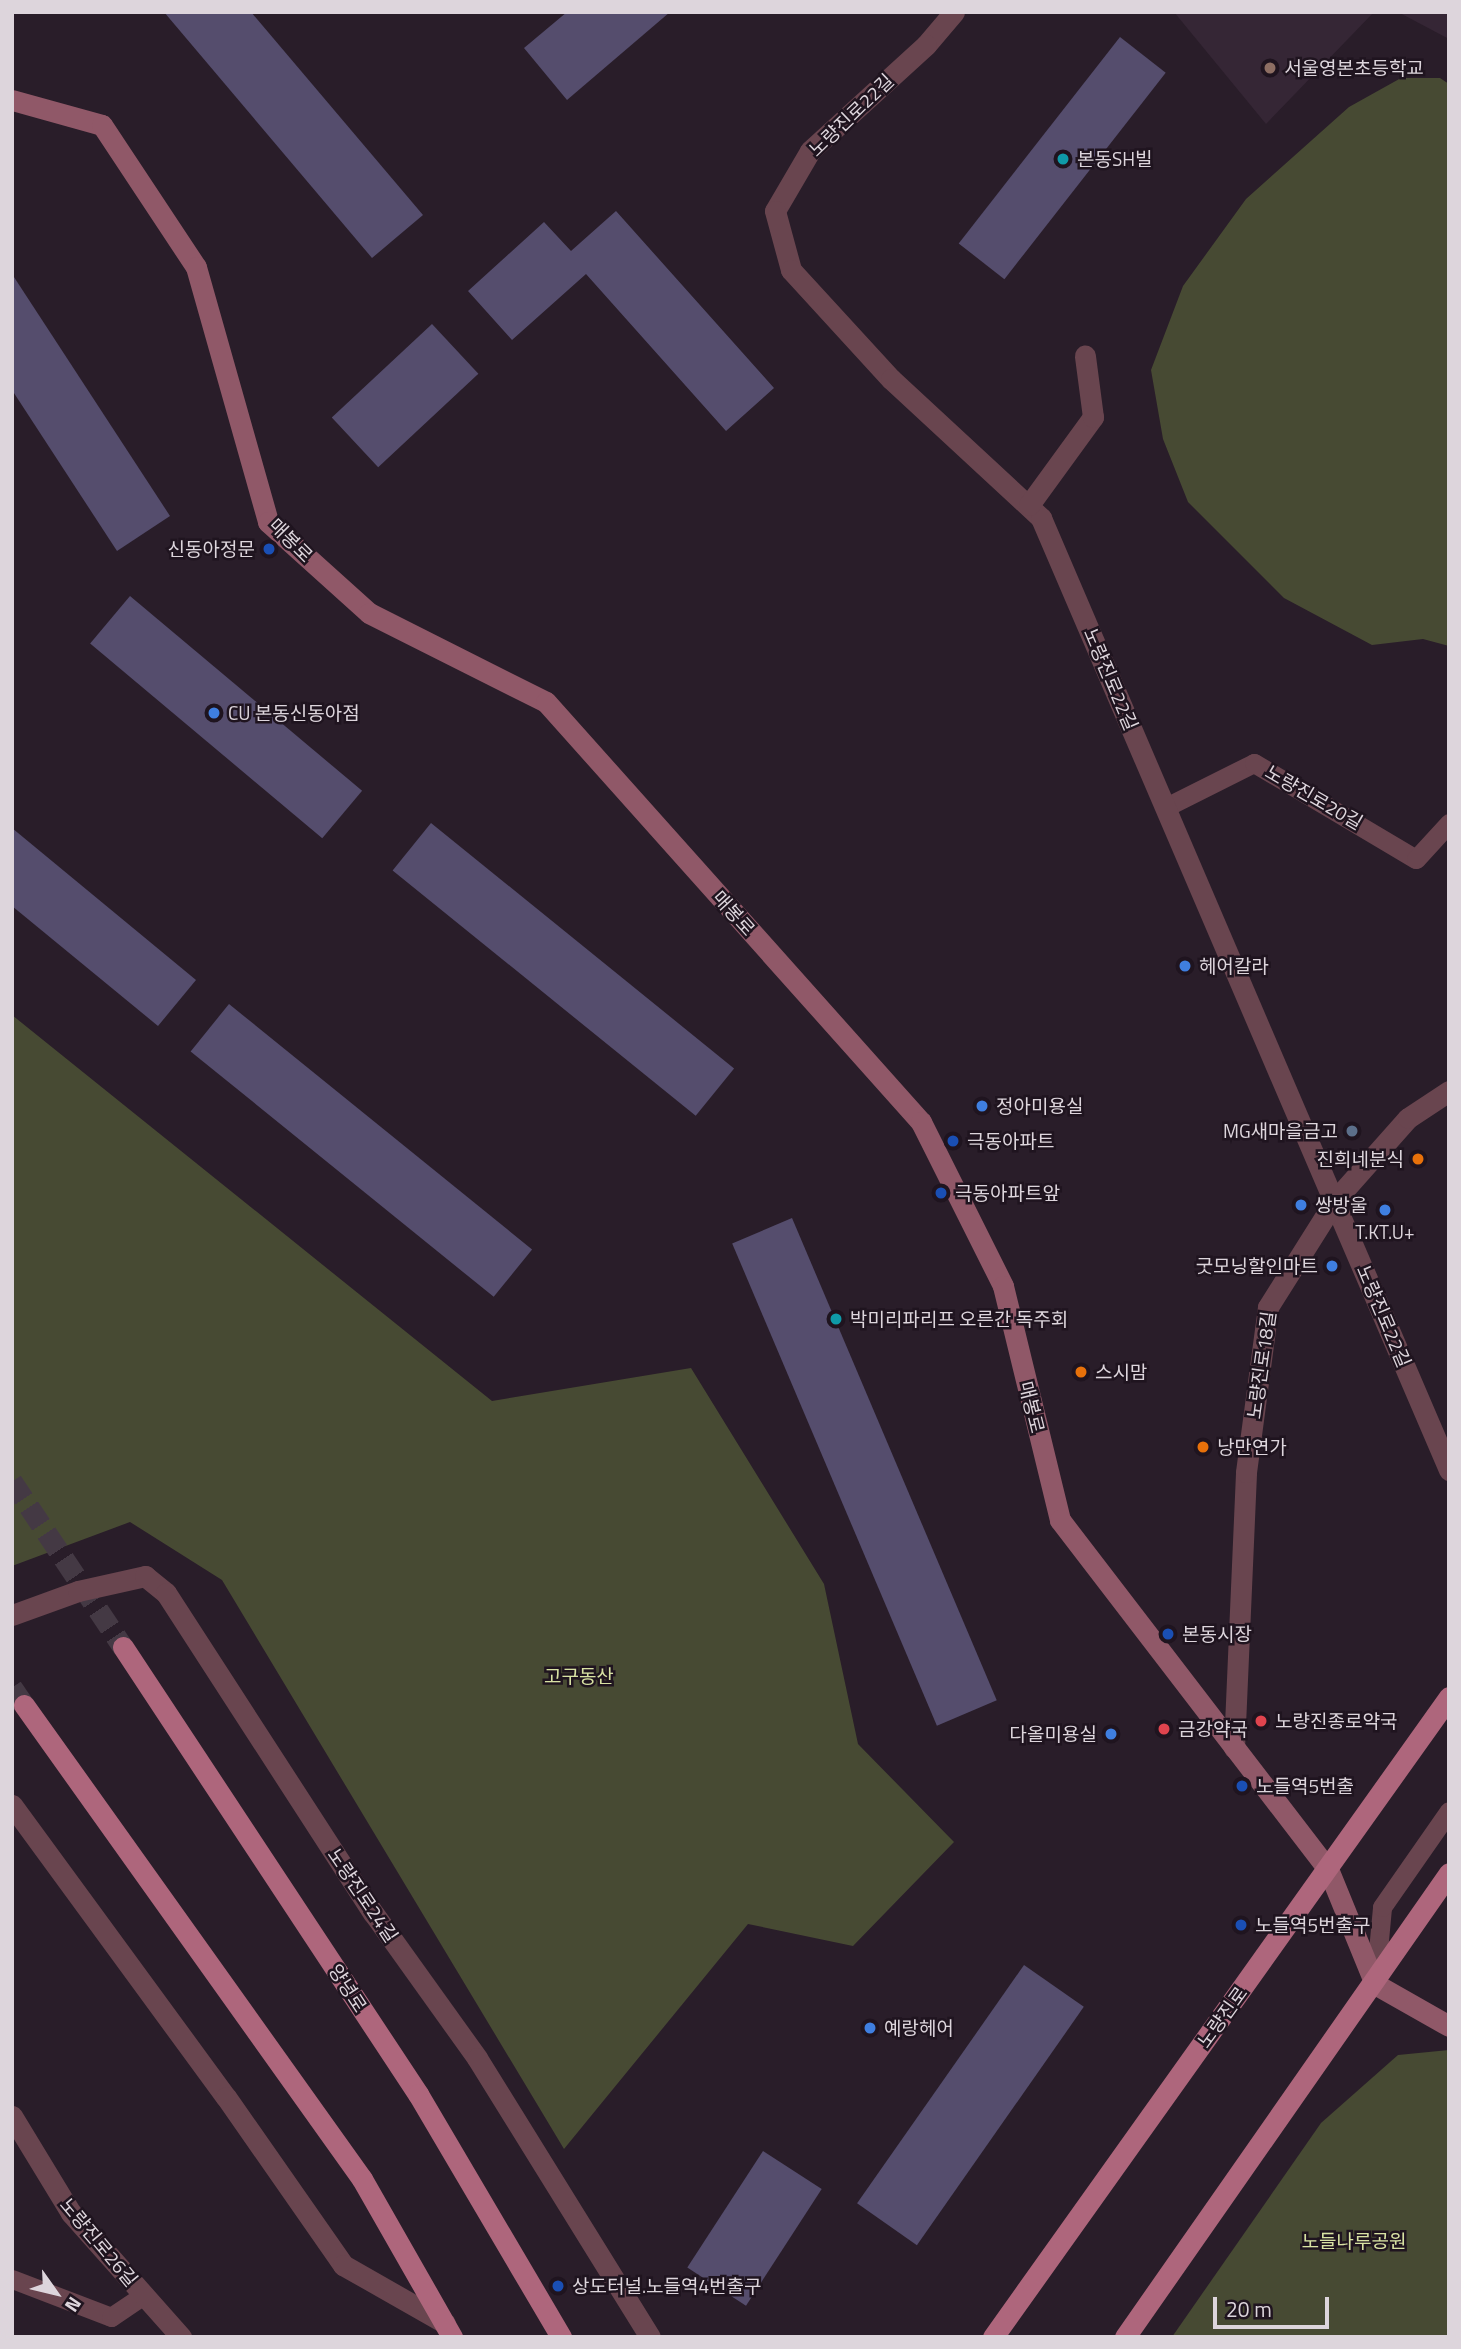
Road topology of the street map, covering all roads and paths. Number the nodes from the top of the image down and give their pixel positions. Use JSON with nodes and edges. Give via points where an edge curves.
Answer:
{"nodes":[{"id":1,"x":954,"y":12,"type":"edge"},
{"id":2,"x":12,"y":100,"type":"edge"},
{"id":3,"x":1085,"y":356,"type":"dead end"},
{"id":4,"x":1029,"y":505,"type":"junction"},
{"id":5,"x":1166,"y":807,"type":"junction"},
{"id":6,"x":1449,"y":823,"type":"edge"},
{"id":7,"x":1449,"y":1091,"type":"edge"},
{"id":8,"x":1336,"y":1199,"type":"junction"},
{"id":9,"x":1449,"y":1470,"type":"edge"},
{"id":10,"x":12,"y":1615,"type":"edge"},
{"id":11,"x":123,"y":1647,"type":"tunnel mouth"},
{"id":12,"x":1449,"y":1697,"type":"edge"},
{"id":13,"x":24,"y":1705,"type":"tunnel mouth"},
{"id":14,"x":1234,"y":1748,"type":"junction"},
{"id":15,"x":12,"y":1805,"type":"edge"},
{"id":16,"x":1449,"y":1811,"type":"edge"},
{"id":17,"x":1328,"y":1869,"type":"junction"},
{"id":18,"x":1449,"y":1873,"type":"edge"},
{"id":19,"x":1375,"y":1984,"type":"junction"},
{"id":20,"x":1449,"y":2026,"type":"edge"},
{"id":21,"x":12,"y":2116,"type":"edge"},
{"id":22,"x":12,"y":2279,"type":"edge"},
{"id":23,"x":144,"y":2295,"type":"junction"},
{"id":24,"x":449,"y":2330,"type":"edge"},
{"id":25,"x":181,"y":2337,"type":"edge"},
{"id":26,"x":561,"y":2337,"type":"edge"},
{"id":27,"x":650,"y":2337,"type":"edge"},
{"id":28,"x":993,"y":2337,"type":"edge"},
{"id":29,"x":1125,"y":2337,"type":"edge"}],
"edges":[{"from":1,"to":4,"type":"street","name":"노량진로22길","via":[[926,45],[810,151],[775,211],[791,271],[891,379]]},
{"from":2,"to":14,"type":"street","name":"매봉로","via":[[102,125],[195,267],[268,522],[369,613],[546,702],[921,1122],[1003,1286],[1060,1520]]},
{"from":3,"to":4,"type":"street","via":[[1093,417]]},
{"from":4,"to":5,"type":"street","name":"노량진로22길","via":[[1041,517]]},
{"from":5,"to":6,"type":"lane","name":"노량진로20길","via":[[1254,763],[1416,859]]},
{"from":5,"to":8,"type":"street","name":"노량진로22길"},
{"from":7,"to":8,"type":"street","name":"노량진로18길","via":[[1408,1118]]},
{"from":8,"to":9,"type":"street","name":"노량진로22길"},
{"from":8,"to":14,"type":"street","name":"노량진로18길","via":[[1268,1307],[1247,1472]]},
{"from":10,"to":27,"type":"street","name":"노량진로24길","via":[[78,1591],[145,1576],[166,1593],[374,1914],[477,2058]]},
{"from":11,"to":26,"type":"main road","name":"양녕로","via":[[418,2094]]},
{"from":12,"to":17,"type":"main road","name":"노량진로"},
{"from":13,"to":24,"type":"main road","via":[[362,2179]]},
{"from":14,"to":17,"type":"street","name":"매봉로"},
{"from":15,"to":24,"type":"street","via":[[343,2265]]},
{"from":16,"to":19,"type":"lane","via":[[1382,1907]]},
{"from":17,"to":19,"type":"street","name":"매봉로"},
{"from":17,"to":28,"type":"main road","name":"노량진로"},
{"from":18,"to":19,"type":"main road"},
{"from":19,"to":20,"type":"street"},
{"from":19,"to":29,"type":"main road"},
{"from":21,"to":23,"type":"street","name":"노량진로26길","via":[[71,2213]]},
{"from":22,"to":23,"type":"lane","name":"노량진로26길","via":[[111,2317]]},
{"from":23,"to":25,"type":"street","name":"노량진로26길"}]}
